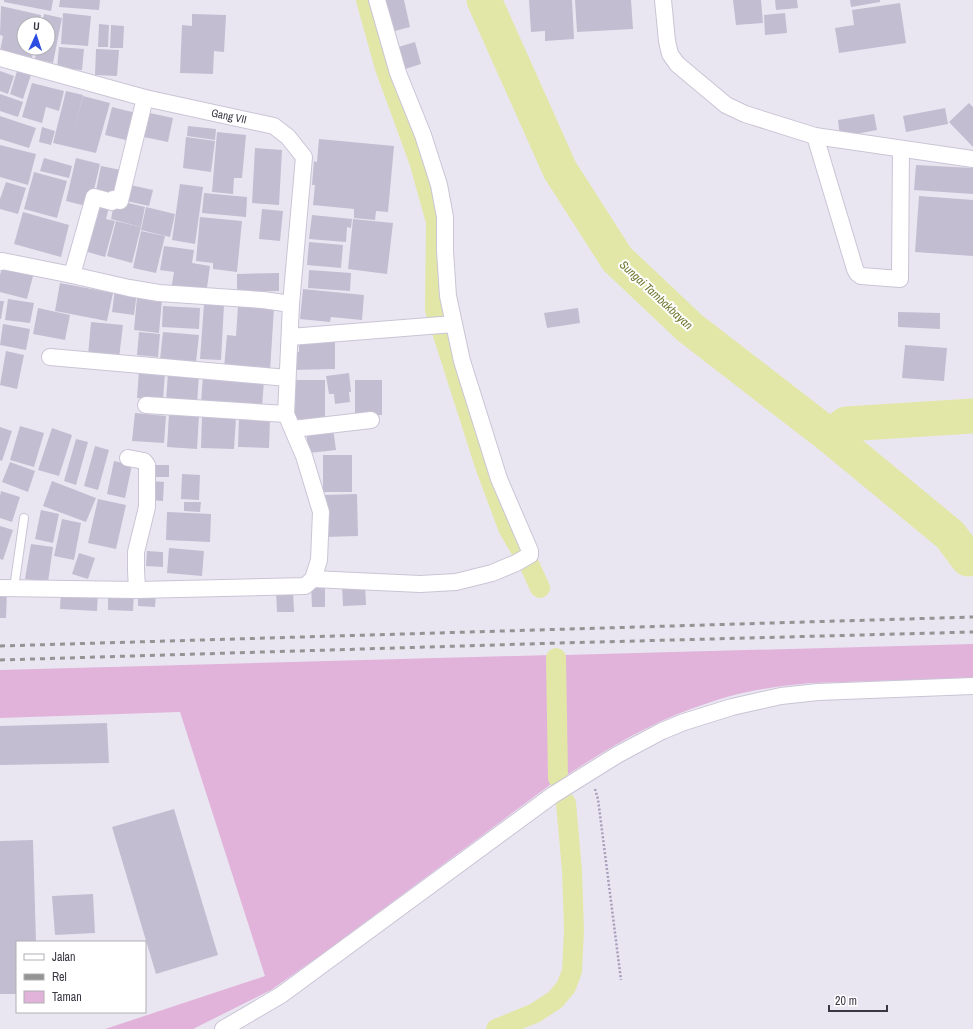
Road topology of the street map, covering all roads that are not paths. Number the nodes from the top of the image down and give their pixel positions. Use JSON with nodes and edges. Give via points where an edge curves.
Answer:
{"nodes":[{"id":1,"x":377,"y":0,"type":"edge"},
{"id":2,"x":663,"y":0,"type":"edge"},
{"id":3,"x":0,"y":58,"type":"edge"},
{"id":4,"x":145,"y":98,"type":"junction"},
{"id":5,"x":815,"y":136,"type":"junction"},
{"id":6,"x":901,"y":149,"type":"junction"},
{"id":7,"x":973,"y":159,"type":"edge"},
{"id":8,"x":0,"y":262,"type":"edge"},
{"id":9,"x":72,"y":275,"type":"junction"},
{"id":10,"x":291,"y":304,"type":"junction"},
{"id":11,"x":443,"y":325,"type":"junction"},
{"id":12,"x":290,"y":337,"type":"junction"},
{"id":13,"x":50,"y":356,"type":"dead end"},
{"id":14,"x":287,"y":378,"type":"junction"},
{"id":15,"x":146,"y":405,"type":"dead end"},
{"id":16,"x":371,"y":420,"type":"dead end"},
{"id":17,"x":290,"y":422,"type":"junction"},
{"id":18,"x":128,"y":458,"type":"dead end"},
{"id":19,"x":24,"y":518,"type":"dead end"},
{"id":20,"x":313,"y":579,"type":"junction"},
{"id":21,"x":7,"y":588,"type":"edge"},
{"id":22,"x":137,"y":590,"type":"junction"},
{"id":23,"x":973,"y":686,"type":"edge"},
{"id":24,"x":223,"y":1029,"type":"edge"}],
"edges":[{"from":1,"to":11,"type":"street","via":[[398,73],[423,135],[439,186],[445,217],[448,296]]},
{"from":2,"to":5,"type":"street","via":[[667,41],[670,54],[677,64],[726,106]]},
{"from":3,"to":4,"type":"street","name":"Gang VII"},
{"from":4,"to":9,"type":"street","via":[[120,201],[112,202],[94,196]]},
{"from":4,"to":10,"type":"street","name":"Gang VII","via":[[274,126],[288,137],[304,157]]},
{"from":5,"to":6,"type":"street"},
{"from":5,"to":6,"type":"street","via":[[855,269],[861,276],[900,279]]},
{"from":6,"to":7,"type":"street"},
{"from":8,"to":9,"type":"street"},
{"from":9,"to":10,"type":"street","via":[[159,293]]},
{"from":10,"to":12,"type":"street","name":"Gang VII"},
{"from":11,"to":12,"type":"street"},
{"from":11,"to":20,"type":"street","via":[[462,361],[499,479],[530,556],[492,573],[456,582],[420,584]]},
{"from":12,"to":14,"type":"street","name":"Gang VII"},
{"from":13,"to":14,"type":"street"},
{"from":14,"to":17,"type":"street","name":"Gang VII"},
{"from":15,"to":17,"type":"street"},
{"from":16,"to":17,"type":"street"},
{"from":17,"to":20,"type":"street","via":[[304,456],[320,512],[319,560]]},
{"from":18,"to":22,"type":"street","via":[[144,461],[147,465],[147,507],[136,552]]},
{"from":19,"to":21,"type":"lane"},
{"from":20,"to":22,"type":"street","via":[[305,586]]},
{"from":21,"to":22,"type":"street"},
{"from":23,"to":24,"type":"street","via":[[818,692],[781,696],[738,705],[662,731],[553,795],[281,995]]}]}
